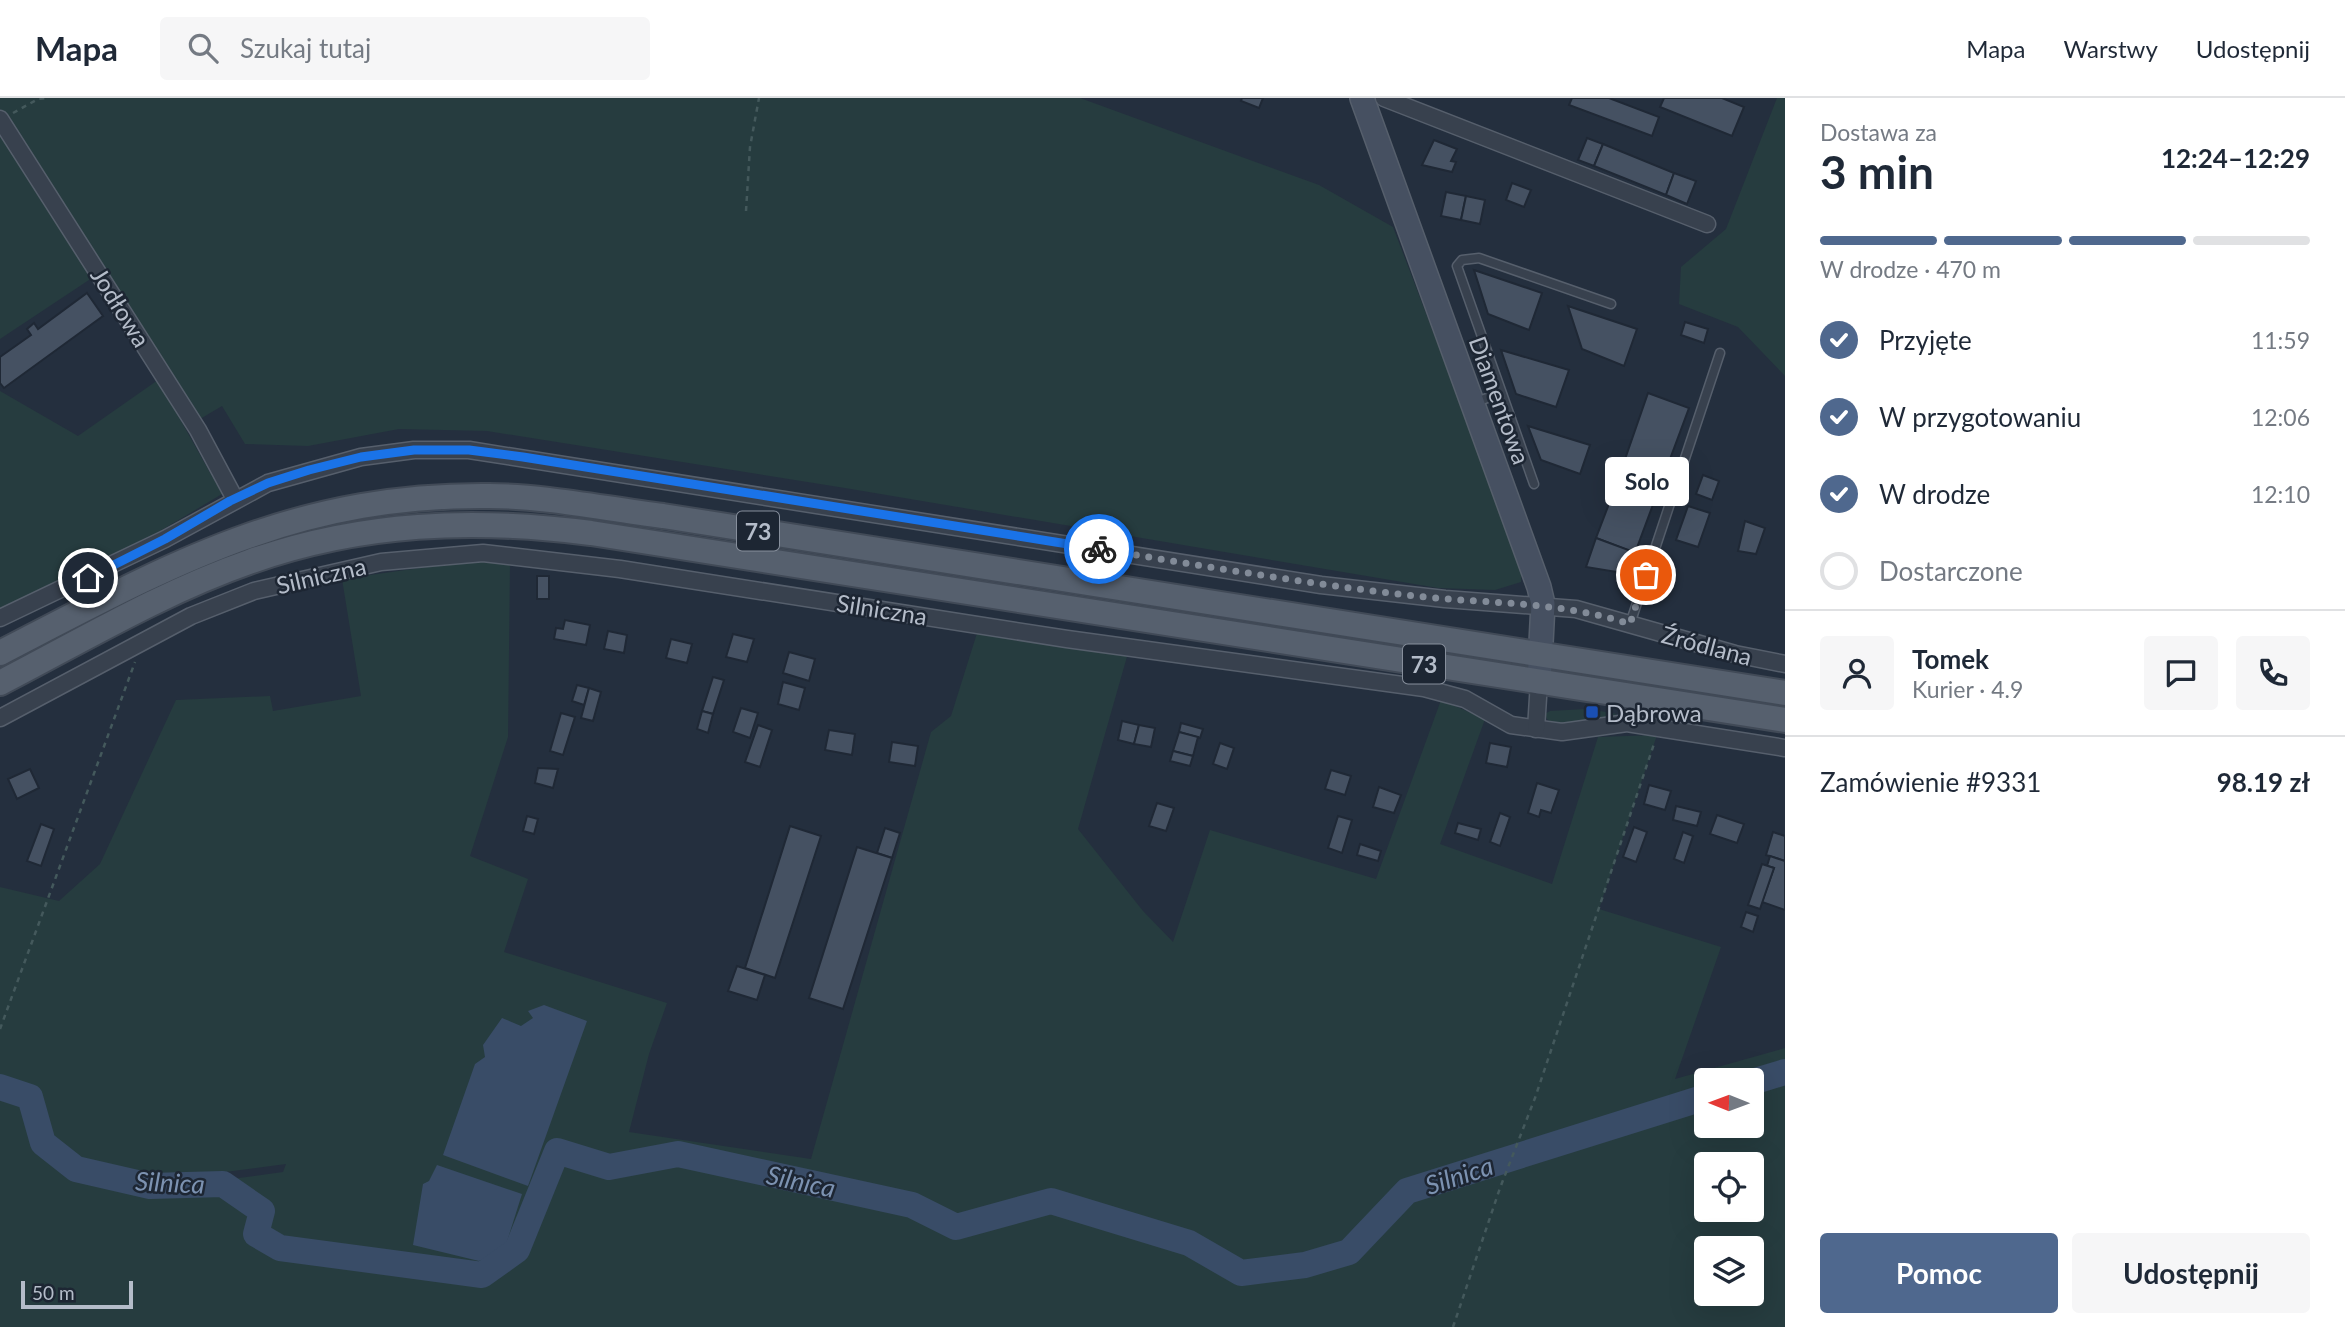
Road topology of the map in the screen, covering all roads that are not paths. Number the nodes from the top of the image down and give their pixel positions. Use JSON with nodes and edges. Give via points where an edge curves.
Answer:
{"nodes":[{"id":1,"x":1362,"y":98,"type":"edge"},
{"id":2,"x":1384,"y":98,"type":"edge"},
{"id":3,"x":0,"y":119,"type":"edge"},
{"id":4,"x":1707,"y":224,"type":"dead end"},
{"id":5,"x":1611,"y":304,"type":"dead end"},
{"id":6,"x":1720,"y":353,"type":"dead end"},
{"id":7,"x":1501,"y":393,"type":"junction"},
{"id":8,"x":1473,"y":404,"type":"junction"},
{"id":9,"x":1534,"y":484,"type":"dead end"},
{"id":10,"x":235,"y":499,"type":"junction"},
{"id":11,"x":1543,"y":604,"type":"junction"},
{"id":12,"x":0,"y":618,"type":"edge"},
{"id":13,"x":1630,"y":624,"type":"junction"},
{"id":14,"x":0,"y":653,"type":"edge"},
{"id":15,"x":1541,"y":655,"type":"junction"},
{"id":16,"x":1785,"y":664,"type":"edge"},
{"id":17,"x":1539,"y":682,"type":"junction"},
{"id":18,"x":0,"y":683,"type":"edge"},
{"id":19,"x":1785,"y":693,"type":"edge"},
{"id":20,"x":0,"y":718,"type":"edge"},
{"id":21,"x":1785,"y":720,"type":"edge"},
{"id":22,"x":1536,"y":729,"type":"junction"},
{"id":23,"x":1785,"y":748,"type":"edge"}],
"edges":[{"from":1,"to":8,"type":"street","name":"Diamentowa"},
{"from":2,"to":4,"type":"street"},
{"from":3,"to":10,"type":"street","name":"Jodłowa","via":[[198,430]]},
{"from":5,"to":7,"type":"lane","via":[[1479,258],[1462,260],[1458,277]]},
{"from":6,"to":13,"type":"lane"},
{"from":7,"to":8,"type":"lane"},
{"from":7,"to":9,"type":"lane"},
{"from":8,"to":11,"type":"street","name":"Diamentowa"},
{"from":10,"to":11,"type":"street","name":"Źródlana","via":[[268,483],[361,457],[414,450],[469,450],[1321,585]]},
{"from":10,"to":12,"type":"street","name":"Źródlana","via":[[165,539]]},
{"from":11,"to":13,"type":"street","name":"Źródlana"},
{"from":11,"to":15,"type":"street","name":"Diamentowa"},
{"from":13,"to":16,"type":"street","name":"Źródlana"},
{"from":14,"to":15,"type":"main road","number":"73","via":[[181,561],[288,520],[405,499],[492,496],[663,516]]},
{"from":15,"to":17,"type":"street","name":"Diamentowa"},
{"from":15,"to":19,"type":"main road","number":"73"},
{"from":17,"to":18,"type":"main road","number":"73","via":[[591,533],[447,524],[360,532],[248,562]]},
{"from":17,"to":21,"type":"main road","number":"73"},
{"from":17,"to":22,"type":"street","name":"Diamentowa"},
{"from":20,"to":22,"type":"street","name":"Silniczna","via":[[191,616],[254,591],[382,562],[483,553],[620,569],[1067,639],[1424,688],[1465,699],[1511,725]]},
{"from":22,"to":23,"type":"street","name":"Silniczna","via":[[1562,732],[1627,723]]}]}
